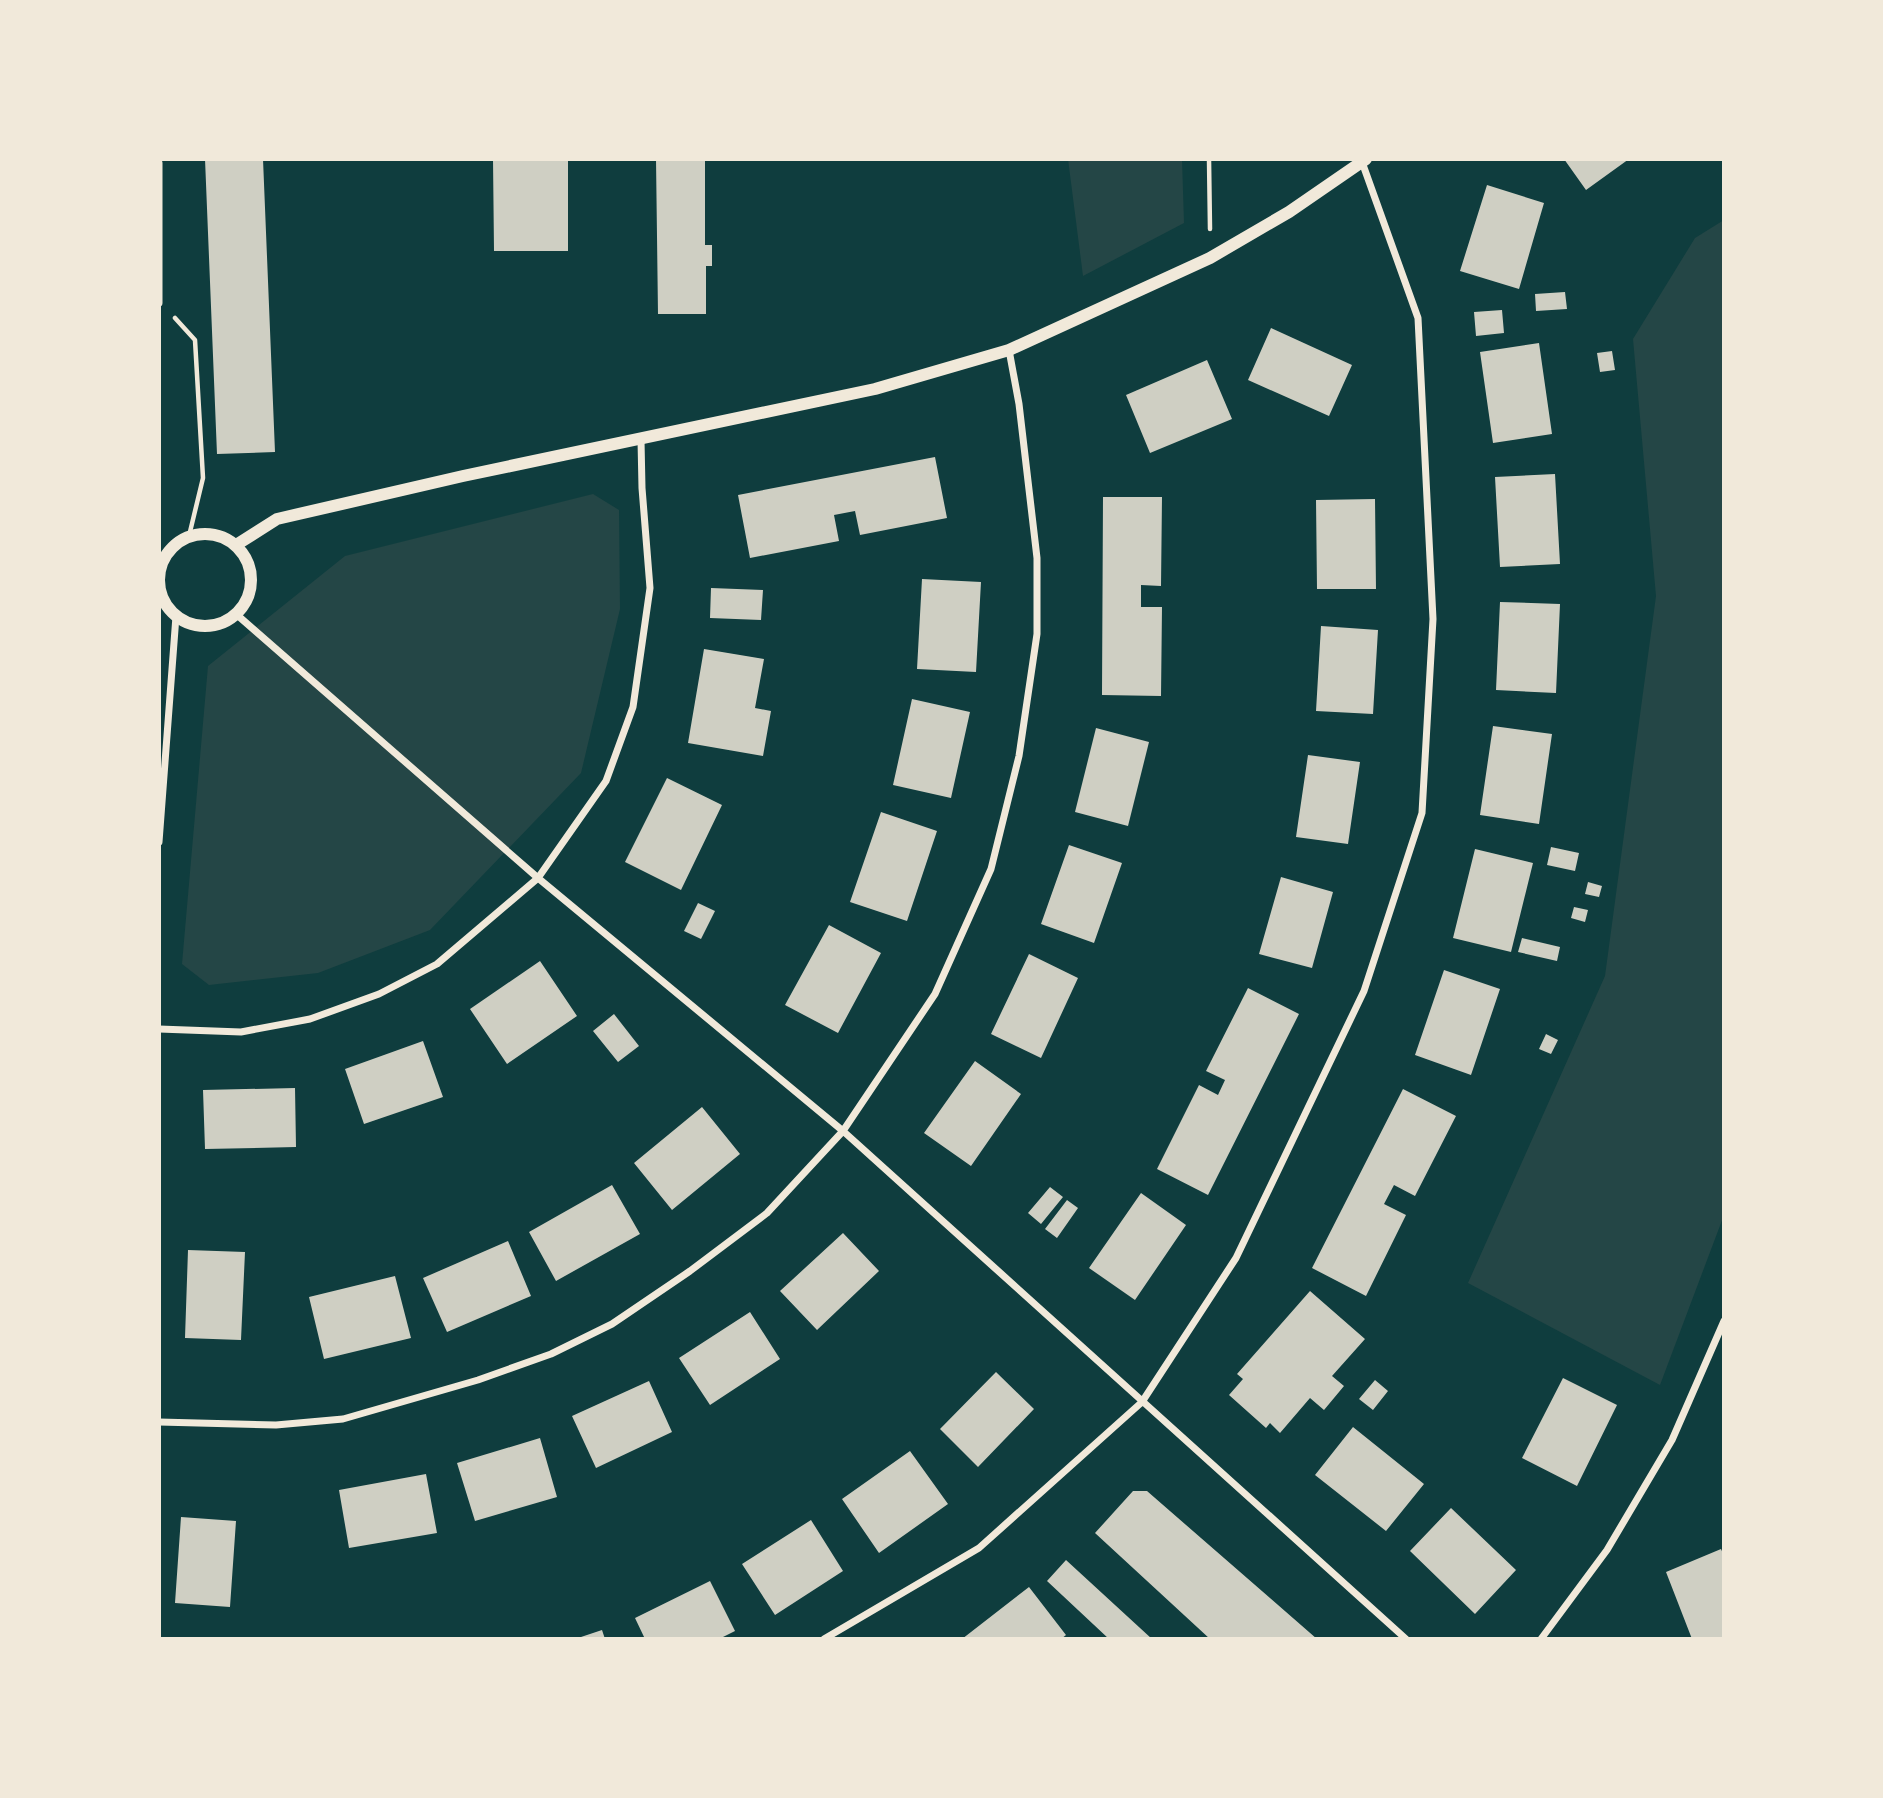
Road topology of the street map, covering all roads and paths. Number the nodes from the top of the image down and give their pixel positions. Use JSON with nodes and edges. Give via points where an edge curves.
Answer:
{"nodes":[{"id":1,"x":1209,"y":159,"type":"edge"},
{"id":2,"x":1364,"y":161,"type":"edge"},
{"id":3,"x":159,"y":163,"type":"edge"},
{"id":4,"x":1210,"y":258,"type":"junction"},
{"id":5,"x":160,"y":302,"type":"edge"},
{"id":6,"x":1009,"y":350,"type":"junction"},
{"id":7,"x":641,"y":440,"type":"junction"},
{"id":8,"x":189,"y":536,"type":"junction"},
{"id":9,"x":236,"y":545,"type":"junction"},
{"id":10,"x":160,"y":564,"type":"edge"},
{"id":11,"x":236,"y":614,"type":"junction"},
{"id":12,"x":176,"y":616,"type":"junction"},
{"id":13,"x":159,"y":842,"type":"edge"},
{"id":14,"x":538,"y":878,"type":"junction"},
{"id":15,"x":159,"y":1030,"type":"edge"},
{"id":16,"x":843,"y":1130,"type":"junction"},
{"id":17,"x":1724,"y":1321,"type":"edge"},
{"id":18,"x":1142,"y":1402,"type":"junction"},
{"id":19,"x":159,"y":1422,"type":"edge"},
{"id":20,"x":824,"y":1639,"type":"edge"},
{"id":21,"x":1406,"y":1639,"type":"edge"},
{"id":22,"x":1541,"y":1639,"type":"edge"}],
"edges":[{"from":1,"to":4,"type":"path"},
{"from":2,"to":4,"type":"street"},
{"from":2,"to":18,"type":"street","via":[[1418,318],[1433,619],[1422,813],[1358,1003],[1236,1258]]},
{"from":3,"to":5,"type":"street"},
{"from":4,"to":6,"type":"street"},
{"from":5,"to":8,"type":"path","via":[[195,340],[202,478]]},
{"from":6,"to":7,"type":"street","via":[[875,389]]},
{"from":6,"to":16,"type":"street","via":[[1037,558],[1037,634],[1018,756],[991,869],[935,994]]},
{"from":7,"to":9,"type":"street","via":[[277,519]]},
{"from":7,"to":14,"type":"street","via":[[650,588],[633,706],[606,781]]},
{"from":8,"to":9,"type":"street","via":[[213,534]]},
{"from":8,"to":10,"type":"street","via":[[173,546]]},
{"from":9,"to":11,"type":"street","via":[[247,561],[251,580],[247,598]]},
{"from":10,"to":12,"type":"street","via":[[159,590]]},
{"from":11,"to":12,"type":"street","via":[[219,624],[200,626]]},
{"from":11,"to":14,"type":"street"},
{"from":12,"to":13,"type":"street"},
{"from":14,"to":15,"type":"street","via":[[437,964],[379,994],[310,1019],[241,1032]]},
{"from":14,"to":16,"type":"street"},
{"from":16,"to":18,"type":"street"},
{"from":16,"to":19,"type":"street","via":[[767,1213],[612,1324],[551,1354],[342,1419],[276,1425]]},
{"from":17,"to":22,"type":"street","via":[[1672,1440],[1606,1550]]},
{"from":18,"to":20,"type":"street","via":[[979,1548]]},
{"from":18,"to":21,"type":"street"}]}
